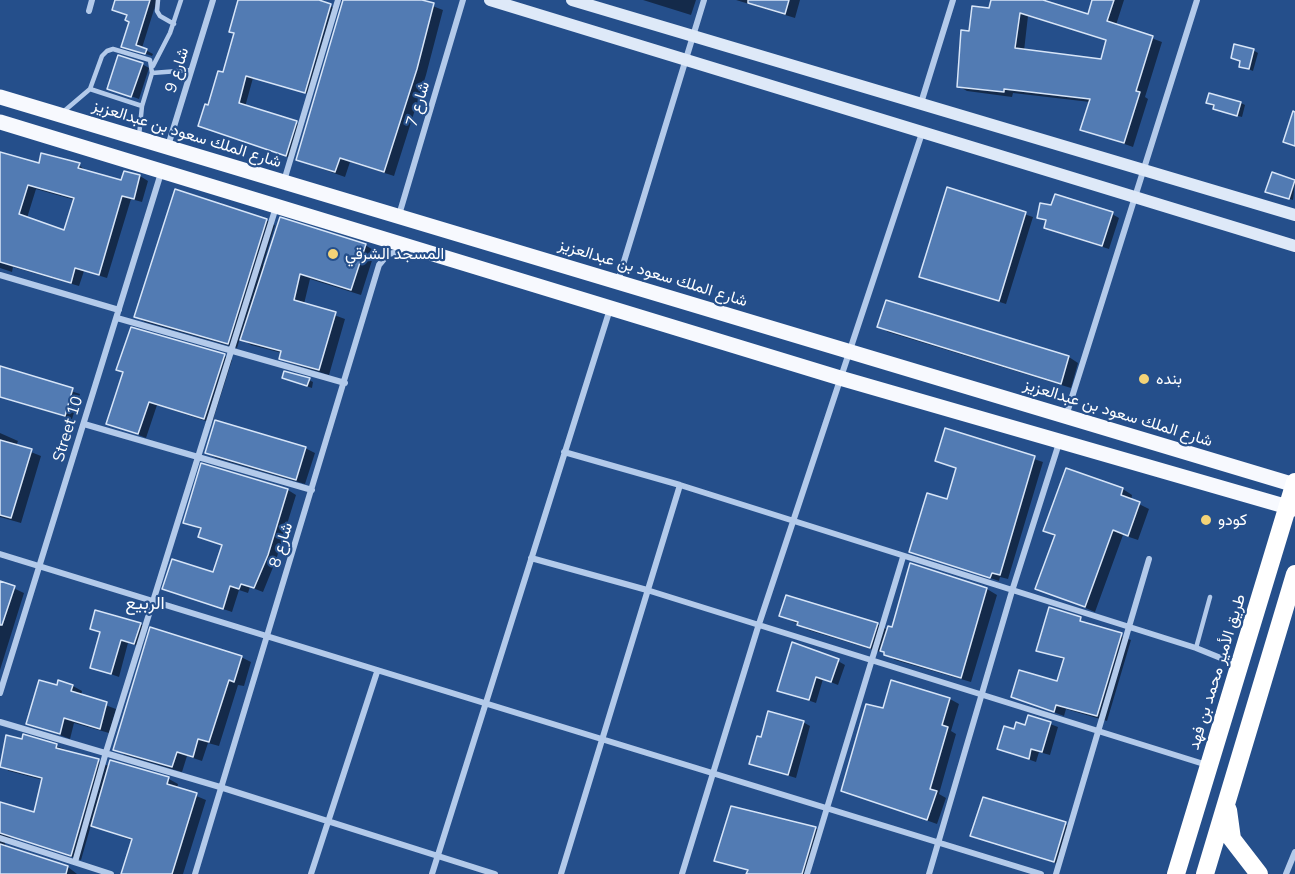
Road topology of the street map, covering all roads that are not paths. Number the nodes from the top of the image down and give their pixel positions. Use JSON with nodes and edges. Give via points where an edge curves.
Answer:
{"nodes":[{"id":1,"x":92,"y":0,"type":"edge"},
{"id":2,"x":158,"y":0,"type":"edge"},
{"id":3,"x":181,"y":0,"type":"edge"},
{"id":4,"x":213,"y":0,"type":"edge"},
{"id":5,"x":338,"y":0,"type":"edge"},
{"id":6,"x":463,"y":0,"type":"edge"},
{"id":7,"x":490,"y":0,"type":"edge"},
{"id":8,"x":704,"y":0,"type":"edge"},
{"id":9,"x":952,"y":0,"type":"edge"},
{"id":10,"x":1197,"y":0,"type":"edge"},
{"id":11,"x":578,"y":1,"type":"edge"},
{"id":12,"x":89,"y":11,"type":"dead end"},
{"id":13,"x":174,"y":24,"type":"junction"},
{"id":14,"x":693,"y":35,"type":"junction"},
{"id":15,"x":686,"y":60,"type":"junction"},
{"id":16,"x":153,"y":66,"type":"junction"},
{"id":17,"x":191,"y":70,"type":"junction"},
{"id":18,"x":152,"y":73,"type":"junction"},
{"id":19,"x":90,"y":89,"type":"junction"},
{"id":20,"x":0,"y":97,"type":"edge"},
{"id":21,"x":921,"y":104,"type":"junction"},
{"id":22,"x":142,"y":106,"type":"junction"},
{"id":23,"x":60,"y":115,"type":"junction"},
{"id":24,"x":0,"y":122,"type":"edge"},
{"id":25,"x":922,"y":132,"type":"junction"},
{"id":26,"x":138,"y":139,"type":"junction"},
{"id":27,"x":167,"y":148,"type":"junction"},
{"id":28,"x":1144,"y":170,"type":"junction"},
{"id":29,"x":161,"y":173,"type":"junction"},
{"id":30,"x":284,"y":182,"type":"junction"},
{"id":31,"x":1136,"y":198,"type":"junction"},
{"id":32,"x":276,"y":207,"type":"junction"},
{"id":33,"x":1295,"y":215,"type":"edge"},
{"id":34,"x":398,"y":216,"type":"junction"},
{"id":35,"x":1295,"y":246,"type":"edge"},
{"id":36,"x":417,"y":249,"type":"junction"},
{"id":37,"x":0,"y":275,"type":"edge"},
{"id":38,"x":618,"y":281,"type":"junction"},
{"id":39,"x":610,"y":309,"type":"junction"},
{"id":40,"x":119,"y":310,"type":"junction"},
{"id":41,"x":117,"y":318,"type":"junction"},
{"id":42,"x":231,"y":351,"type":"junction"},
{"id":43,"x":850,"y":351,"type":"junction"},
{"id":44,"x":840,"y":378,"type":"junction"},
{"id":45,"x":345,"y":383,"type":"junction"},
{"id":46,"x":1066,"y":416,"type":"junction"},
{"id":47,"x":84,"y":424,"type":"junction"},
{"id":48,"x":1060,"y":440,"type":"junction"},
{"id":49,"x":564,"y":452,"type":"junction"},
{"id":50,"x":198,"y":457,"type":"junction"},
{"id":51,"x":1295,"y":484,"type":"edge"},
{"id":52,"x":680,"y":485,"type":"junction"},
{"id":53,"x":312,"y":489,"type":"junction"},
{"id":54,"x":1291,"y":508,"type":"edge"},
{"id":55,"x":792,"y":522,"type":"junction"},
{"id":56,"x":0,"y":554,"type":"edge"},
{"id":57,"x":903,"y":557,"type":"junction"},
{"id":58,"x":531,"y":558,"type":"junction"},
{"id":59,"x":1149,"y":560,"type":"dead end"},
{"id":60,"x":40,"y":566,"type":"junction"},
{"id":61,"x":1295,"y":574,"type":"edge"},
{"id":62,"x":647,"y":590,"type":"junction"},
{"id":63,"x":1012,"y":591,"type":"junction"},
{"id":64,"x":1210,"y":597,"type":"dead end"},
{"id":65,"x":153,"y":601,"type":"junction"},
{"id":66,"x":758,"y":627,"type":"junction"},
{"id":67,"x":1128,"y":628,"type":"junction"},
{"id":68,"x":267,"y":638,"type":"junction"},
{"id":69,"x":1196,"y":648,"type":"junction"},
{"id":70,"x":872,"y":662,"type":"junction"},
{"id":71,"x":1240,"y":665,"type":"junction"},
{"id":72,"x":377,"y":672,"type":"junction"},
{"id":73,"x":0,"y":693,"type":"edge"},
{"id":74,"x":981,"y":696,"type":"junction"},
{"id":75,"x":485,"y":705,"type":"junction"},
{"id":76,"x":0,"y":722,"type":"edge"},
{"id":77,"x":1098,"y":731,"type":"junction"},
{"id":78,"x":603,"y":740,"type":"junction"},
{"id":79,"x":106,"y":752,"type":"junction"},
{"id":80,"x":1208,"y":766,"type":"junction"},
{"id":81,"x":713,"y":774,"type":"junction"},
{"id":82,"x":220,"y":787,"type":"junction"},
{"id":83,"x":1228,"y":803,"type":"junction"},
{"id":84,"x":827,"y":810,"type":"junction"},
{"id":85,"x":327,"y":821,"type":"junction"},
{"id":86,"x":0,"y":838,"type":"edge"},
{"id":87,"x":938,"y":845,"type":"junction"},
{"id":88,"x":1295,"y":852,"type":"edge"},
{"id":89,"x":437,"y":856,"type":"junction"},
{"id":90,"x":75,"y":862,"type":"junction"},
{"id":91,"x":111,"y":874,"type":"edge"},
{"id":92,"x":195,"y":874,"type":"edge"},
{"id":93,"x":311,"y":874,"type":"edge"},
{"id":94,"x":432,"y":874,"type":"edge"},
{"id":95,"x":495,"y":874,"type":"edge"},
{"id":96,"x":561,"y":874,"type":"edge"},
{"id":97,"x":682,"y":874,"type":"edge"},
{"id":98,"x":807,"y":874,"type":"edge"},
{"id":99,"x":929,"y":874,"type":"edge"},
{"id":100,"x":1041,"y":874,"type":"edge"},
{"id":101,"x":1056,"y":874,"type":"edge"},
{"id":102,"x":1176,"y":874,"type":"edge"},
{"id":103,"x":1205,"y":874,"type":"edge"},
{"id":104,"x":1259,"y":874,"type":"edge"},
{"id":105,"x":1286,"y":874,"type":"edge"}],
"edges":[{"from":1,"to":12,"type":"street"},
{"from":2,"to":13,"type":"lane","via":[[160,16]]},
{"from":3,"to":13,"type":"lane"},
{"from":4,"to":17,"type":"street","name":"شارع 9"},
{"from":5,"to":30,"type":"street"},
{"from":6,"to":34,"type":"street","name":"شارع 7"},
{"from":7,"to":15,"type":"street"},
{"from":8,"to":14,"type":"street"},
{"from":9,"to":21,"type":"street"},
{"from":10,"to":28,"type":"street"},
{"from":11,"to":14,"type":"street"},
{"from":13,"to":16,"type":"lane"},
{"from":14,"to":15,"type":"street"},
{"from":14,"to":21,"type":"street"},
{"from":15,"to":25,"type":"street"},
{"from":15,"to":38,"type":"street"},
{"from":16,"to":18,"type":"lane"},
{"from":16,"to":19,"type":"lane","via":[[150,60],[113,49],[107,51]]},
{"from":17,"to":18,"type":"lane"},
{"from":17,"to":27,"type":"street","name":"شارع 9"},
{"from":18,"to":22,"type":"lane"},
{"from":19,"to":22,"type":"lane"},
{"from":19,"to":23,"type":"lane"},
{"from":20,"to":23,"type":"main road","name":"شارع الملك سعود بن عبدالعزيز"},
{"from":21,"to":28,"type":"street"},
{"from":22,"to":26,"type":"lane"},
{"from":23,"to":26,"type":"main road","name":"شارع الملك سعود بن عبدالعزيز"},
{"from":24,"to":29,"type":"main road"},
{"from":25,"to":31,"type":"street"},
{"from":25,"to":43,"type":"street"},
{"from":26,"to":27,"type":"main road","name":"شارع الملك سعود بن عبدالعزيز"},
{"from":27,"to":30,"type":"main road","name":"شارع الملك سعود بن عبدالعزيز"},
{"from":28,"to":31,"type":"street"},
{"from":28,"to":33,"type":"street"},
{"from":29,"to":32,"type":"main road"},
{"from":29,"to":40,"type":"street","name":"Street 10"},
{"from":30,"to":34,"type":"main road","name":"شارع الملك سعود بن عبدالعزيز"},
{"from":31,"to":35,"type":"street"},
{"from":31,"to":46,"type":"street"},
{"from":32,"to":36,"type":"main road"},
{"from":32,"to":42,"type":"street"},
{"from":34,"to":38,"type":"main road","name":"شارع الملك سعود بن عبدالعزيز"},
{"from":36,"to":39,"type":"main road"},
{"from":36,"to":45,"type":"street","name":"شارع 8","via":[[388,254],[379,265]]},
{"from":37,"to":40,"type":"street"},
{"from":38,"to":43,"type":"main road","name":"شارع الملك سعود بن عبدالعزيز"},
{"from":39,"to":44,"type":"main road"},
{"from":39,"to":49,"type":"street"},
{"from":40,"to":41,"type":"street","name":"Street 10"},
{"from":41,"to":42,"type":"street"},
{"from":41,"to":47,"type":"street","name":"Street 10"},
{"from":42,"to":45,"type":"street"},
{"from":42,"to":50,"type":"street"},
{"from":43,"to":44,"type":"street"},
{"from":43,"to":46,"type":"main road","name":"شارع الملك سعود بن عبدالعزيز"},
{"from":44,"to":48,"type":"main road"},
{"from":44,"to":55,"type":"street"},
{"from":45,"to":53,"type":"street","name":"شارع 8"},
{"from":46,"to":51,"type":"main road","name":"شارع الملك سعود بن عبدالعزيز"},
{"from":47,"to":50,"type":"street"},
{"from":47,"to":60,"type":"street","name":"Street 10"},
{"from":48,"to":54,"type":"main road"},
{"from":48,"to":63,"type":"street"},
{"from":49,"to":52,"type":"street"},
{"from":49,"to":58,"type":"street"},
{"from":50,"to":53,"type":"street"},
{"from":50,"to":65,"type":"street"},
{"from":51,"to":54,"type":"highway","name":"طريق الأمير محمد بن فهد"},
{"from":52,"to":55,"type":"street"},
{"from":52,"to":62,"type":"street"},
{"from":53,"to":68,"type":"street","name":"شارع 8"},
{"from":54,"to":71,"type":"highway","name":"طريق الأمير محمد بن فهد"},
{"from":55,"to":57,"type":"street"},
{"from":55,"to":66,"type":"street"},
{"from":56,"to":60,"type":"street"},
{"from":57,"to":63,"type":"street"},
{"from":57,"to":70,"type":"street"},
{"from":58,"to":62,"type":"street"},
{"from":58,"to":75,"type":"street"},
{"from":59,"to":67,"type":"street"},
{"from":60,"to":65,"type":"street"},
{"from":60,"to":73,"type":"street","name":"Street 10"},
{"from":61,"to":83,"type":"highway"},
{"from":62,"to":66,"type":"street"},
{"from":62,"to":78,"type":"street"},
{"from":63,"to":67,"type":"street"},
{"from":63,"to":74,"type":"street"},
{"from":64,"to":69,"type":"lane"},
{"from":65,"to":68,"type":"street"},
{"from":65,"to":79,"type":"street"},
{"from":66,"to":70,"type":"street"},
{"from":66,"to":81,"type":"street"},
{"from":67,"to":69,"type":"street"},
{"from":67,"to":77,"type":"street"},
{"from":68,"to":72,"type":"street"},
{"from":68,"to":82,"type":"street","name":"شارع 8"},
{"from":69,"to":71,"type":"street"},
{"from":70,"to":74,"type":"street"},
{"from":70,"to":84,"type":"street"},
{"from":71,"to":80,"type":"highway","name":"طريق الأمير محمد بن فهد"},
{"from":72,"to":75,"type":"street"},
{"from":72,"to":85,"type":"street"},
{"from":74,"to":77,"type":"street"},
{"from":74,"to":87,"type":"street"},
{"from":75,"to":78,"type":"street"},
{"from":75,"to":89,"type":"street"},
{"from":76,"to":79,"type":"street"},
{"from":77,"to":80,"type":"street"},
{"from":77,"to":101,"type":"street"},
{"from":78,"to":81,"type":"street"},
{"from":78,"to":96,"type":"street"},
{"from":79,"to":82,"type":"street"},
{"from":79,"to":90,"type":"street"},
{"from":80,"to":102,"type":"highway","name":"طريق الأمير محمد بن فهد"},
{"from":81,"to":84,"type":"street"},
{"from":81,"to":97,"type":"street"},
{"from":82,"to":85,"type":"street"},
{"from":82,"to":92,"type":"street","name":"شارع 8"},
{"from":83,"to":103,"type":"highway"},
{"from":83,"to":104,"type":"highway","via":[[1232,839]]},
{"from":84,"to":87,"type":"street"},
{"from":84,"to":98,"type":"street"},
{"from":85,"to":89,"type":"street"},
{"from":85,"to":93,"type":"street"},
{"from":86,"to":90,"type":"street"},
{"from":87,"to":99,"type":"street"},
{"from":87,"to":100,"type":"street"},
{"from":88,"to":105,"type":"street"},
{"from":89,"to":94,"type":"street"},
{"from":89,"to":95,"type":"street"},
{"from":90,"to":91,"type":"street"}]}
